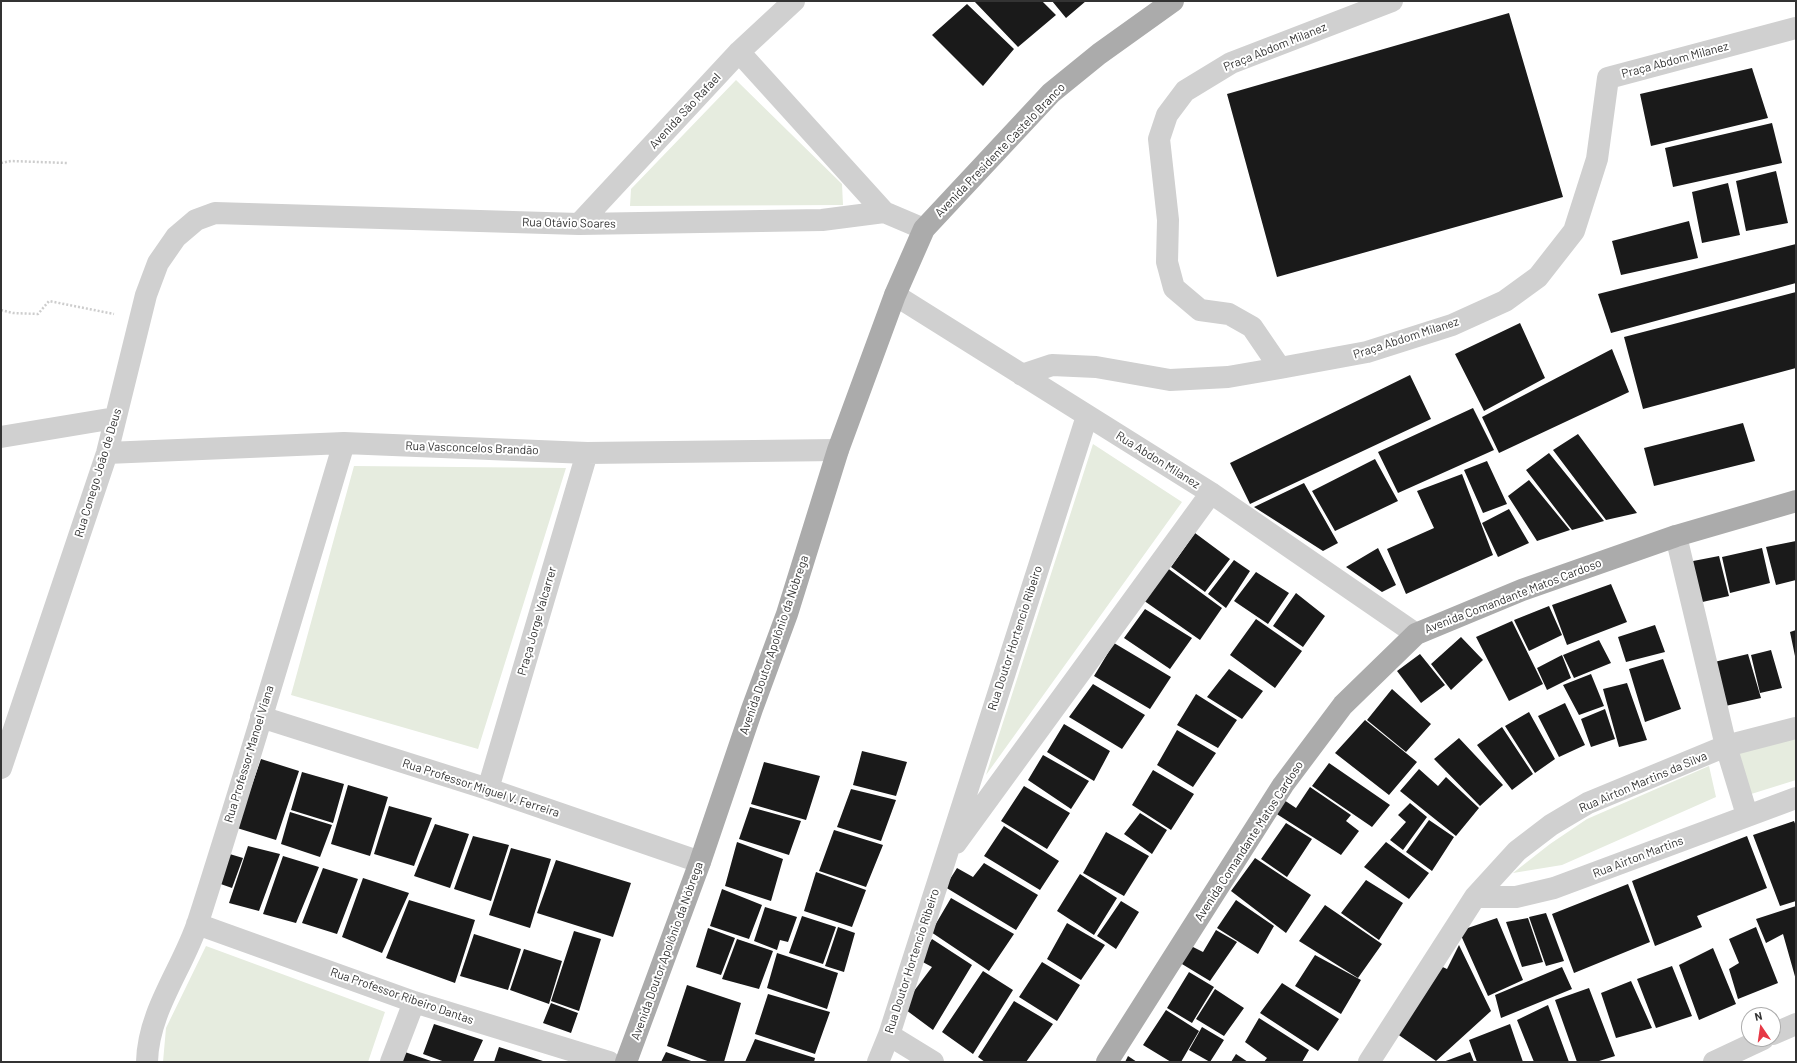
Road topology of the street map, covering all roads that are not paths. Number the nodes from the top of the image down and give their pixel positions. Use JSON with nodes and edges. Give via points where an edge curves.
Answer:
{"nodes":[{"id":1,"x":794,"y":1,"type":"edge"},
{"id":2,"x":1173,"y":1,"type":"edge"},
{"id":3,"x":1392,"y":1,"type":"edge"},
{"id":4,"x":1796,"y":28,"type":"edge"},
{"id":5,"x":739,"y":52,"type":"junction"},
{"id":6,"x":884,"y":212,"type":"junction"},
{"id":7,"x":253,"y":215,"type":"joint"},
{"id":8,"x":579,"y":224,"type":"junction"},
{"id":9,"x":924,"y":229,"type":"junction"},
{"id":10,"x":895,"y":295,"type":"junction"},
{"id":11,"x":1280,"y":368,"type":"junction"},
{"id":12,"x":1022,"y":375,"type":"junction"},
{"id":13,"x":1087,"y":416,"type":"junction"},
{"id":14,"x":115,"y":418,"type":"junction"},
{"id":15,"x":1,"y":437,"type":"edge"},
{"id":16,"x":344,"y":443,"type":"junction"},
{"id":17,"x":838,"y":450,"type":"junction"},
{"id":18,"x":106,"y":453,"type":"junction"},
{"id":19,"x":587,"y":453,"type":"junction"},
{"id":20,"x":1211,"y":493,"type":"junction"},
{"id":21,"x":1796,"y":502,"type":"edge"},
{"id":22,"x":1676,"y":536,"type":"junction"},
{"id":23,"x":1416,"y":634,"type":"junction"},
{"id":24,"x":261,"y":718,"type":"junction"},
{"id":25,"x":1796,"y":728,"type":"edge"},
{"id":26,"x":1726,"y":746,"type":"junction"},
{"id":27,"x":1,"y":768,"type":"edge"},
{"id":28,"x":488,"y":790,"type":"junction"},
{"id":29,"x":1796,"y":798,"type":"edge"},
{"id":30,"x":1747,"y":815,"type":"junction"},
{"id":31,"x":944,"y":860,"type":"junction"},
{"id":32,"x":700,"y":862,"type":"junction"},
{"id":33,"x":1475,"y":897,"type":"junction"},
{"id":34,"x":197,"y":924,"type":"junction"},
{"id":35,"x":414,"y":1002,"type":"junction"},
{"id":36,"x":1796,"y":1024,"type":"edge"},
{"id":37,"x":1781,"y":1031,"type":"edge"},
{"id":38,"x":889,"y":1035,"type":"junction"},
{"id":39,"x":1746,"y":1047,"type":"edge"},
{"id":40,"x":147,"y":1062,"type":"edge"},
{"id":41,"x":391,"y":1062,"type":"edge"},
{"id":42,"x":609,"y":1062,"type":"edge"},
{"id":43,"x":626,"y":1062,"type":"edge"},
{"id":44,"x":878,"y":1062,"type":"edge"},
{"id":45,"x":933,"y":1062,"type":"edge"},
{"id":46,"x":1107,"y":1062,"type":"edge"},
{"id":47,"x":1369,"y":1062,"type":"edge"},
{"id":48,"x":1714,"y":1062,"type":"edge"}],
"edges":[{"from":1,"to":5,"type":"street","name":"Avenida São Rafael"},
{"from":2,"to":9,"type":"main road","name":"Avenida Presidente Castelo Branco","via":[[1099,54],[1051,93]]},
{"from":3,"to":11,"type":"street","name":"Praça Abdom Milanez","via":[[1231,63],[1185,91],[1167,115],[1159,139],[1168,220],[1167,262],[1174,288],[1200,310],[1230,314],[1252,327]]},
{"from":4,"to":11,"type":"street","name":"Praça Abdom Milanez","via":[[1608,78],[1597,159],[1574,232],[1538,278],[1505,301],[1452,325],[1368,352]]},
{"from":5,"to":6,"type":"street"},
{"from":5,"to":8,"type":"street","name":"Avenida São Rafael"},
{"from":6,"to":8,"type":"street","name":"Rua Otávio Soares","via":[[822,220]]},
{"from":6,"to":9,"type":"street"},
{"from":7,"to":8,"type":"street","name":"Rua Otávio Soares"},
{"from":7,"to":14,"type":"street","name":"Rua Conego João de Deus","via":[[216,213],[196,220],[176,236],[158,263],[146,295]]},
{"from":9,"to":10,"type":"main road","name":"Avenida Doutor Apolônio da Nóbrega"},
{"from":10,"to":12,"type":"street","name":"Rua Abdon Milanez"},
{"from":10,"to":17,"type":"main road","name":"Avenida Doutor Apolônio da Nóbrega"},
{"from":11,"to":12,"type":"street","via":[[1228,377],[1170,380],[1096,367],[1052,365]]},
{"from":12,"to":13,"type":"street","name":"Rua Abdon Milanez"},
{"from":13,"to":20,"type":"street","name":"Rua Abdon Milanez"},
{"from":13,"to":31,"type":"street","name":"Rua Doutor Hortencio Ribeiro"},
{"from":14,"to":15,"type":"street"},
{"from":14,"to":18,"type":"street","name":"Rua Conego João de Deus"},
{"from":16,"to":18,"type":"street","name":"Rua Vasconcelos Brandão"},
{"from":16,"to":19,"type":"street","name":"Rua Vasconcelos Brandão"},
{"from":16,"to":24,"type":"street","name":"Rua Professor Manoel Viana"},
{"from":17,"to":19,"type":"street","name":"Rua Vasconcelos Brandão"},
{"from":17,"to":32,"type":"main road","name":"Avenida Doutor Apolônio da Nóbrega","via":[[787,614]]},
{"from":18,"to":27,"type":"street","name":"Rua Conego João de Deus"},
{"from":19,"to":28,"type":"street","name":"Praça Jorge Valcarrer"},
{"from":20,"to":23,"type":"street","name":"Rua Abdon Milanez"},
{"from":20,"to":31,"type":"street","name":"Rua Doutor Hortencio Ribeiro"},
{"from":21,"to":22,"type":"main road","name":"Avenida Comandante Matos Cardoso"},
{"from":22,"to":23,"type":"main road","name":"Avenida Comandante Matos Cardoso","via":[[1522,590]]},
{"from":22,"to":26,"type":"street"},
{"from":23,"to":46,"type":"main road","name":"Avenida Comandante Matos Cardoso","via":[[1343,705],[1283,785]]},
{"from":24,"to":28,"type":"street","name":"Rua Professor Miguel V. Ferreira"},
{"from":24,"to":34,"type":"street","name":"Rua Professor Manoel Viana"},
{"from":25,"to":26,"type":"street","name":"Rua Airton Martins da Silva"},
{"from":26,"to":30,"type":"street"},
{"from":26,"to":33,"type":"street","name":"Rua Airton Martins da Silva","via":[[1588,803],[1551,825],[1517,851]]},
{"from":28,"to":32,"type":"street","name":"Rua Professor Miguel V. Ferreira"},
{"from":29,"to":30,"type":"street","name":"Rua Airton Martins"},
{"from":30,"to":33,"type":"street","name":"Rua Airton Martins","via":[[1554,888],[1516,897]]},
{"from":31,"to":38,"type":"street","name":"Rua Doutor Hortencio Ribeiro"},
{"from":32,"to":43,"type":"main road","name":"Avenida Doutor Apolônio da Nóbrega"},
{"from":33,"to":47,"type":"street","name":"Rua Airton Martins da Silva"},
{"from":34,"to":35,"type":"street","name":"Rua Professor Ribeiro Dantas"},
{"from":34,"to":40,"type":"street","name":"Rua Professor Manoel Viana","via":[[159,1010],[147,1046]]},
{"from":35,"to":41,"type":"street"},
{"from":35,"to":42,"type":"street","name":"Rua Professor Ribeiro Dantas"},
{"from":36,"to":37,"type":"street"},
{"from":38,"to":44,"type":"street","name":"Rua Doutor Hortencio Ribeiro"},
{"from":38,"to":45,"type":"street"},
{"from":39,"to":48,"type":"street"}]}
